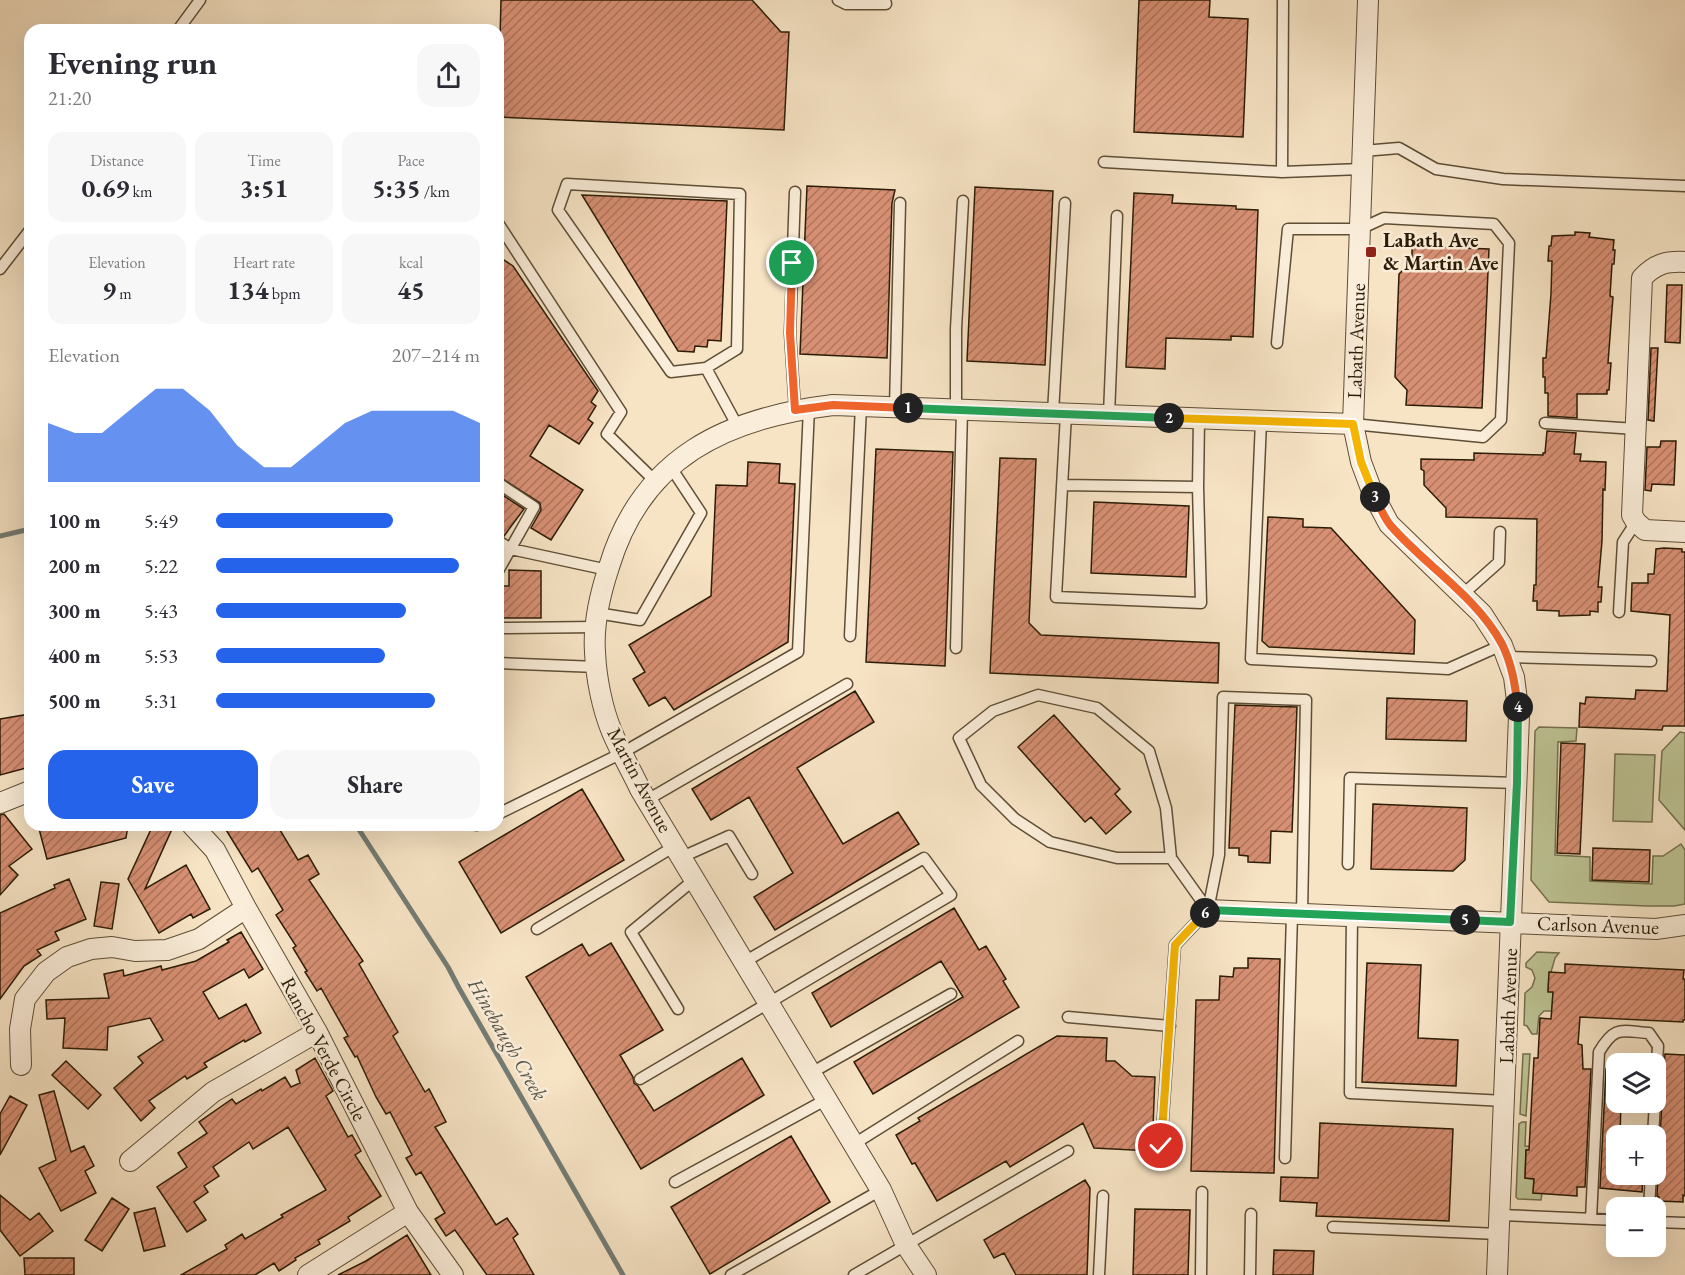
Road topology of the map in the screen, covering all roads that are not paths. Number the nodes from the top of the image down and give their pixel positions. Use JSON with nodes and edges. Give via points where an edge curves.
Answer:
{"nodes":[{"id":1,"x":200,"y":0,"type":"edge"},
{"id":2,"x":838,"y":0,"type":"edge"},
{"id":3,"x":885,"y":0,"type":"edge"},
{"id":4,"x":1283,"y":0,"type":"edge"},
{"id":5,"x":1368,"y":0,"type":"edge"},
{"id":6,"x":182,"y":24,"type":"edge"},
{"id":7,"x":1362,"y":160,"type":"junction"},
{"id":8,"x":1104,"y":162,"type":"dead end"},
{"id":9,"x":1282,"y":172,"type":"junction"},
{"id":10,"x":1685,"y":186,"type":"edge"},
{"id":11,"x":795,"y":192,"type":"dead end"},
{"id":12,"x":963,"y":201,"type":"dead end"},
{"id":13,"x":900,"y":203,"type":"dead end"},
{"id":14,"x":1065,"y":203,"type":"dead end"},
{"id":15,"x":1117,"y":216,"type":"dead end"},
{"id":16,"x":1360,"y":229,"type":"junction"},
{"id":17,"x":504,"y":233,"type":"edge"},
{"id":18,"x":24,"y":238,"type":"edge"},
{"id":19,"x":1685,"y":262,"type":"edge"},
{"id":20,"x":0,"y":269,"type":"edge"},
{"id":21,"x":1276,"y":343,"type":"dead end"},
{"id":22,"x":706,"y":368,"type":"junction"},
{"id":23,"x":861,"y":406,"type":"junction"},
{"id":24,"x":895,"y":408,"type":"junction"},
{"id":25,"x":802,"y":409,"type":"junction"},
{"id":26,"x":959,"y":410,"type":"junction"},
{"id":27,"x":1059,"y":414,"type":"junction"},
{"id":28,"x":1109,"y":415,"type":"junction"},
{"id":29,"x":1199,"y":419,"type":"junction"},
{"id":30,"x":1261,"y":421,"type":"junction"},
{"id":31,"x":1545,"y":423,"type":"dead end"},
{"id":32,"x":1353,"y":424,"type":"junction"},
{"id":33,"x":738,"y":427,"type":"junction"},
{"id":34,"x":1636,"y":429,"type":"junction"},
{"id":35,"x":670,"y":466,"type":"junction"},
{"id":36,"x":655,"y":482,"type":"junction"},
{"id":37,"x":1062,"y":484,"type":"junction"},
{"id":38,"x":504,"y":487,"type":"edge"},
{"id":39,"x":1198,"y":487,"type":"junction"},
{"id":40,"x":1636,"y":522,"type":"junction"},
{"id":41,"x":1500,"y":532,"type":"dead end"},
{"id":42,"x":1685,"y":532,"type":"edge"},
{"id":43,"x":504,"y":545,"type":"edge"},
{"id":44,"x":511,"y":549,"type":"junction"},
{"id":45,"x":504,"y":561,"type":"edge"},
{"id":46,"x":608,"y":570,"type":"junction"},
{"id":47,"x":1462,"y":595,"type":"junction"},
{"id":48,"x":1619,"y":612,"type":"dead end"},
{"id":49,"x":596,"y":620,"type":"junction"},
{"id":50,"x":504,"y":628,"type":"edge"},
{"id":51,"x":850,"y":636,"type":"dead end"},
{"id":52,"x":957,"y":648,"type":"dead end"},
{"id":53,"x":1505,"y":651,"type":"junction"},
{"id":54,"x":1651,"y":661,"type":"dead end"},
{"id":55,"x":504,"y":663,"type":"edge"},
{"id":56,"x":597,"y":667,"type":"junction"},
{"id":57,"x":847,"y":684,"type":"dead end"},
{"id":58,"x":622,"y":753,"type":"junction"},
{"id":59,"x":1517,"y":783,"type":"junction"},
{"id":60,"x":24,"y":793,"type":"edge"},
{"id":61,"x":647,"y":800,"type":"junction"},
{"id":62,"x":0,"y":803,"type":"edge"},
{"id":63,"x":504,"y":811,"type":"edge"},
{"id":64,"x":198,"y":831,"type":"edge"},
{"id":65,"x":678,"y":851,"type":"junction"},
{"id":66,"x":1171,"y":858,"type":"junction"},
{"id":67,"x":1348,"y":864,"type":"dead end"},
{"id":68,"x":752,"y":874,"type":"dead end"},
{"id":69,"x":695,"y":879,"type":"junction"},
{"id":70,"x":246,"y":908,"type":"junction"},
{"id":71,"x":1208,"y":910,"type":"junction"},
{"id":72,"x":1297,"y":914,"type":"junction"},
{"id":73,"x":1352,"y":916,"type":"junction"},
{"id":74,"x":1510,"y":922,"type":"junction"},
{"id":75,"x":1685,"y":925,"type":"edge"},
{"id":76,"x":537,"y":929,"type":"dead end"},
{"id":77,"x":744,"y":962,"type":"junction"},
{"id":78,"x":951,"y":994,"type":"dead end"},
{"id":79,"x":769,"y":1002,"type":"junction"},
{"id":80,"x":678,"y":1009,"type":"dead end"},
{"id":81,"x":1068,"y":1017,"type":"dead end"},
{"id":82,"x":1170,"y":1026,"type":"junction"},
{"id":83,"x":317,"y":1032,"type":"junction"},
{"id":84,"x":1018,"y":1041,"type":"dead end"},
{"id":85,"x":1658,"y":1053,"type":"edge"},
{"id":86,"x":21,"y":1065,"type":"dead end"},
{"id":87,"x":811,"y":1073,"type":"junction"},
{"id":88,"x":640,"y":1078,"type":"dead end"},
{"id":89,"x":827,"y":1099,"type":"junction"},
{"id":90,"x":1505,"y":1101,"type":"junction"},
{"id":91,"x":854,"y":1144,"type":"junction"},
{"id":92,"x":1161,"y":1146,"type":"dead end"},
{"id":93,"x":1068,"y":1151,"type":"dead end"},
{"id":94,"x":1285,"y":1158,"type":"dead end"},
{"id":95,"x":130,"y":1161,"type":"dead end"},
{"id":96,"x":675,"y":1182,"type":"dead end"},
{"id":97,"x":881,"y":1190,"type":"junction"},
{"id":98,"x":1202,"y":1192,"type":"dead end"},
{"id":99,"x":1103,"y":1196,"type":"dead end"},
{"id":100,"x":408,"y":1212,"type":"junction"},
{"id":101,"x":1251,"y":1214,"type":"dead end"},
{"id":102,"x":1591,"y":1219,"type":"junction"},
{"id":103,"x":1606,"y":1220,"type":"edge"},
{"id":104,"x":1666,"y":1222,"type":"edge"},
{"id":105,"x":1685,"y":1223,"type":"edge"},
{"id":106,"x":1499,"y":1224,"type":"junction"},
{"id":107,"x":1332,"y":1227,"type":"dead end"},
{"id":108,"x":906,"y":1245,"type":"junction"},
{"id":109,"x":309,"y":1275,"type":"edge"},
{"id":110,"x":453,"y":1275,"type":"edge"},
{"id":111,"x":731,"y":1275,"type":"edge"},
{"id":112,"x":854,"y":1275,"type":"edge"},
{"id":113,"x":926,"y":1275,"type":"edge"},
{"id":114,"x":1099,"y":1275,"type":"edge"},
{"id":115,"x":1201,"y":1275,"type":"edge"},
{"id":116,"x":1250,"y":1275,"type":"edge"},
{"id":117,"x":1497,"y":1275,"type":"edge"}],
"edges":[{"from":1,"to":6,"type":"lane"},
{"from":2,"to":3,"type":"lane","via":[[846,4],[886,4]]},
{"from":4,"to":9,"type":"lane"},
{"from":5,"to":7,"type":"street","name":"Labath Avenue"},
{"from":7,"to":9,"type":"lane"},
{"from":7,"to":10,"type":"lane","via":[[1399,148],[1436,169],[1503,179]]},
{"from":7,"to":16,"type":"street","name":"Labath Avenue"},
{"from":8,"to":9,"type":"lane"},
{"from":11,"to":25,"type":"lane","via":[[790,333]]},
{"from":12,"to":26,"type":"lane","via":[[956,329]]},
{"from":13,"to":24,"type":"lane"},
{"from":14,"to":27,"type":"lane"},
{"from":15,"to":28,"type":"lane"},
{"from":16,"to":21,"type":"lane","via":[[1288,229]]},
{"from":16,"to":32,"type":"street","name":"Labath Avenue"},
{"from":16,"to":32,"type":"lane","via":[[1384,219],[1494,224],[1509,243],[1502,420],[1484,437]]},
{"from":17,"to":36,"type":"lane","via":[[621,412],[607,434]]},
{"from":18,"to":20,"type":"lane"},
{"from":19,"to":34,"type":"street","via":[[1668,261],[1651,268],[1642,278]]},
{"from":22,"to":22,"type":"lane","via":[[737,349],[740,194],[567,184],[558,210],[670,372]]},
{"from":22,"to":33,"type":"lane"},
{"from":23,"to":24,"type":"street","name":"Martin Avenue"},
{"from":23,"to":25,"type":"street","name":"Martin Avenue"},
{"from":23,"to":51,"type":"lane"},
{"from":24,"to":26,"type":"street","name":"Martin Avenue"},
{"from":25,"to":33,"type":"street","name":"Martin Avenue"},
{"from":25,"to":58,"type":"lane","via":[[798,652]]},
{"from":26,"to":27,"type":"street","name":"Martin Avenue"},
{"from":26,"to":52,"type":"lane"},
{"from":27,"to":28,"type":"street","name":"Martin Avenue"},
{"from":27,"to":37,"type":"lane"},
{"from":28,"to":29,"type":"street","name":"Martin Avenue"},
{"from":29,"to":30,"type":"street","name":"Martin Avenue"},
{"from":29,"to":39,"type":"lane"},
{"from":30,"to":32,"type":"street","name":"Martin Avenue"},
{"from":30,"to":53,"type":"lane","via":[[1251,658],[1449,669]]},
{"from":31,"to":34,"type":"lane"},
{"from":32,"to":47,"type":"street","name":"Labath Avenue","via":[[1361,462],[1389,524]]},
{"from":33,"to":35,"type":"street","name":"Martin Avenue","via":[[706,441]]},
{"from":34,"to":40,"type":"street","via":[[1632,515]]},
{"from":35,"to":36,"type":"street","name":"Martin Avenue"},
{"from":35,"to":49,"type":"lane","via":[[701,513],[640,620]]},
{"from":36,"to":46,"type":"street","name":"Martin Avenue","via":[[634,508],[616,542]]},
{"from":37,"to":39,"type":"lane"},
{"from":37,"to":39,"type":"lane","via":[[1056,597],[1201,603]]},
{"from":38,"to":44,"type":"lane","via":[[534,507]]},
{"from":40,"to":42,"type":"street","via":[[1645,530]]},
{"from":40,"to":48,"type":"lane","via":[[1623,542]]},
{"from":41,"to":47,"type":"lane","via":[[1499,562]]},
{"from":43,"to":44,"type":"lane"},
{"from":44,"to":45,"type":"lane"},
{"from":44,"to":46,"type":"lane"},
{"from":46,"to":49,"type":"street","name":"Martin Avenue"},
{"from":47,"to":53,"type":"street","name":"Labath Avenue","via":[[1482,614]]},
{"from":49,"to":50,"type":"lane"},
{"from":49,"to":56,"type":"street","name":"Martin Avenue"},
{"from":53,"to":54,"type":"lane"},
{"from":53,"to":59,"type":"street","name":"Labath Avenue","via":[[1514,677],[1519,716]]},
{"from":55,"to":56,"type":"lane"},
{"from":56,"to":58,"type":"street","name":"Martin Avenue","via":[[612,731]]},
{"from":57,"to":61,"type":"lane"},
{"from":58,"to":61,"type":"street","name":"Martin Avenue"},
{"from":58,"to":63,"type":"lane"},
{"from":59,"to":67,"type":"lane","via":[[1350,778]]},
{"from":59,"to":74,"type":"street","name":"Labath Avenue"},
{"from":60,"to":62,"type":"street"},
{"from":61,"to":65,"type":"street","name":"Martin Avenue"},
{"from":64,"to":70,"type":"street","name":"Rancho Verde Circle","via":[[215,850]]},
{"from":65,"to":68,"type":"lane","via":[[729,836]]},
{"from":65,"to":69,"type":"street","name":"Martin Avenue"},
{"from":65,"to":76,"type":"lane"},
{"from":66,"to":66,"type":"lane","via":[[1166,808],[1149,751],[1097,708],[1038,695],[993,711],[959,738],[981,785],[1015,819],[1050,842],[1117,858]]},
{"from":66,"to":71,"type":"lane"},
{"from":69,"to":77,"type":"street","name":"Martin Avenue"},
{"from":69,"to":80,"type":"lane","via":[[631,932]]},
{"from":70,"to":83,"type":"street","name":"Rancho Verde Circle"},
{"from":70,"to":86,"type":"street","via":[[199,939],[166,950],[112,947],[67,957],[46,972],[25,999],[20,1029]]},
{"from":71,"to":72,"type":"street","name":"Carlson Avenue"},
{"from":71,"to":72,"type":"lane","via":[[1219,855],[1223,697],[1306,700]]},
{"from":71,"to":82,"type":"lane","via":[[1175,945]]},
{"from":72,"to":73,"type":"street","name":"Carlson Avenue"},
{"from":72,"to":94,"type":"lane"},
{"from":73,"to":74,"type":"street","name":"Carlson Avenue"},
{"from":73,"to":90,"type":"lane","via":[[1350,1093]]},
{"from":74,"to":75,"type":"street","name":"Carlson Avenue","via":[[1656,929]]},
{"from":74,"to":90,"type":"street","name":"Labath Avenue"},
{"from":77,"to":79,"type":"street","name":"Martin Avenue"},
{"from":77,"to":79,"type":"lane","via":[[924,858],[951,895]]},
{"from":78,"to":87,"type":"lane"},
{"from":79,"to":87,"type":"street","name":"Martin Avenue"},
{"from":79,"to":88,"type":"lane"},
{"from":81,"to":82,"type":"lane"},
{"from":82,"to":92,"type":"lane"},
{"from":83,"to":95,"type":"street","via":[[213,1092]]},
{"from":83,"to":100,"type":"street","name":"Rancho Verde Circle"},
{"from":84,"to":91,"type":"lane"},
{"from":85,"to":102,"type":"lane","via":[[1658,1046],[1649,1033],[1618,1031],[1607,1038],[1599,1052]]},
{"from":87,"to":89,"type":"street","name":"Martin Avenue"},
{"from":89,"to":91,"type":"street","name":"Martin Avenue"},
{"from":89,"to":96,"type":"lane"},
{"from":90,"to":106,"type":"street","name":"Labath Avenue"},
{"from":91,"to":97,"type":"street","name":"Martin Avenue"},
{"from":93,"to":108,"type":"lane"},
{"from":97,"to":108,"type":"street","name":"Martin Avenue"},
{"from":97,"to":111,"type":"lane"},
{"from":98,"to":115,"type":"lane"},
{"from":99,"to":114,"type":"lane"},
{"from":100,"to":109,"type":"street"},
{"from":100,"to":110,"type":"street","name":"Rancho Verde Circle"},
{"from":101,"to":116,"type":"lane"},
{"from":102,"to":103,"type":"lane"},
{"from":102,"to":106,"type":"lane"},
{"from":104,"to":105,"type":"lane"},
{"from":106,"to":107,"type":"lane"},
{"from":106,"to":117,"type":"street","name":"Labath Avenue"},
{"from":108,"to":112,"type":"lane"},
{"from":108,"to":113,"type":"street","name":"Martin Avenue"}]}
